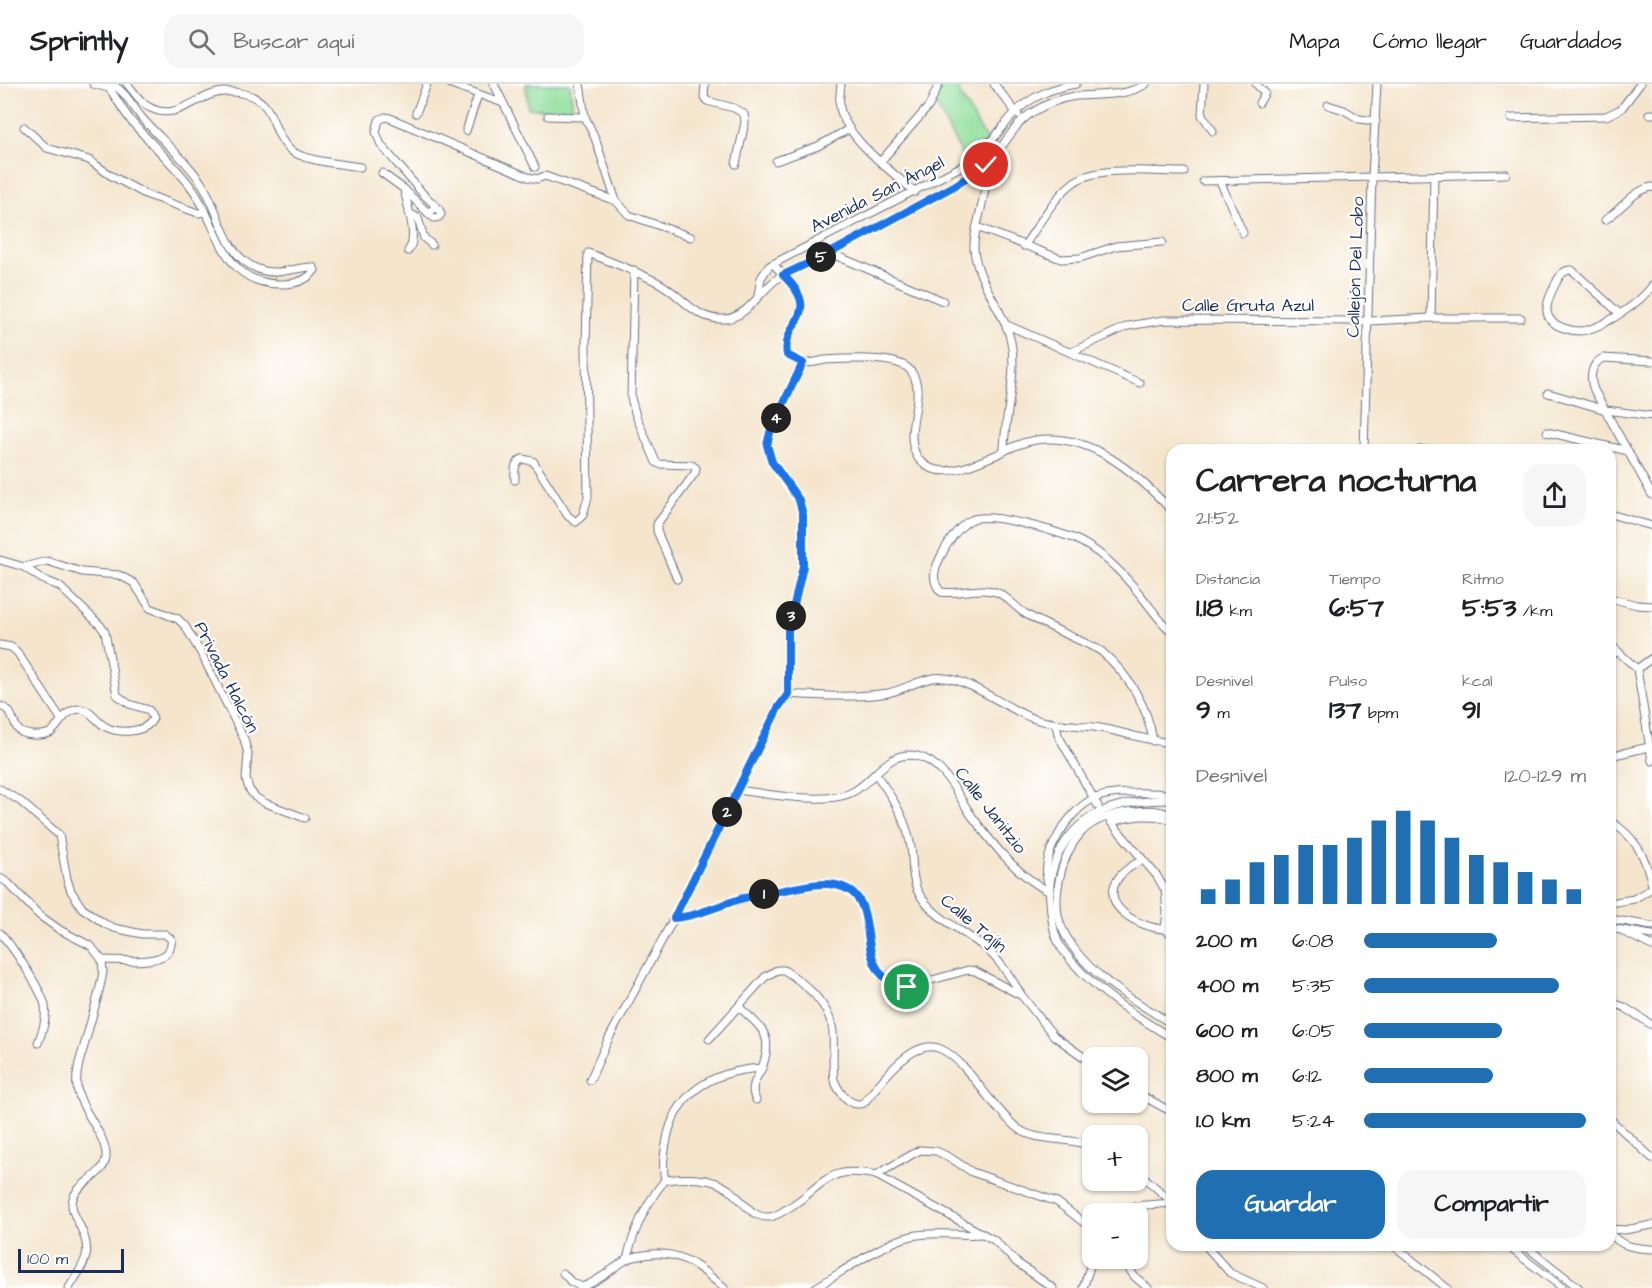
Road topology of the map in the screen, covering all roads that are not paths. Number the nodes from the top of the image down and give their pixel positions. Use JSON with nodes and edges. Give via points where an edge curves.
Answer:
{"nodes":[{"id":1,"x":93,"y":84,"type":"edge"},
{"id":2,"x":127,"y":84,"type":"edge"},
{"id":3,"x":427,"y":84,"type":"edge"},
{"id":4,"x":450,"y":84,"type":"edge"},
{"id":5,"x":494,"y":84,"type":"edge"},
{"id":6,"x":580,"y":84,"type":"edge"},
{"id":7,"x":705,"y":84,"type":"edge"},
{"id":8,"x":841,"y":84,"type":"edge"},
{"id":9,"x":939,"y":84,"type":"edge"},
{"id":10,"x":994,"y":84,"type":"edge"},
{"id":11,"x":1076,"y":84,"type":"edge"},
{"id":12,"x":1146,"y":84,"type":"edge"},
{"id":13,"x":1204,"y":84,"type":"edge"},
{"id":14,"x":1256,"y":84,"type":"edge"},
{"id":15,"x":1377,"y":84,"type":"edge"},
{"id":16,"x":1640,"y":84,"type":"edge"},
{"id":17,"x":110,"y":85,"type":"edge"},
{"id":18,"x":478,"y":94,"type":"junction"},
{"id":19,"x":503,"y":103,"type":"junction"},
{"id":20,"x":1259,"y":103,"type":"dead end"},
{"id":21,"x":1328,"y":105,"type":"dead end"},
{"id":22,"x":1015,"y":112,"type":"junction"},
{"id":23,"x":416,"y":113,"type":"dead end"},
{"id":24,"x":548,"y":116,"type":"dead end"},
{"id":25,"x":585,"y":117,"type":"junction"},
{"id":26,"x":1511,"y":118,"type":"dead end"},
{"id":27,"x":1023,"y":119,"type":"junction"},
{"id":28,"x":1376,"y":121,"type":"junction"},
{"id":29,"x":24,"y":128,"type":"dead end"},
{"id":30,"x":849,"y":129,"type":"junction"},
{"id":31,"x":466,"y":131,"type":"dead end"},
{"id":32,"x":1213,"y":131,"type":"dead end"},
{"id":33,"x":985,"y":149,"type":"junction"},
{"id":34,"x":776,"y":161,"type":"dead end"},
{"id":35,"x":881,"y":161,"type":"junction"},
{"id":36,"x":736,"y":164,"type":"dead end"},
{"id":37,"x":986,"y":165,"type":"junction"},
{"id":38,"x":360,"y":167,"type":"dead end"},
{"id":39,"x":535,"y":167,"type":"dead end"},
{"id":40,"x":1184,"y":172,"type":"dead end"},
{"id":41,"x":382,"y":173,"type":"dead end"},
{"id":42,"x":1506,"y":174,"type":"dead end"},
{"id":43,"x":1434,"y":176,"type":"junction"},
{"id":44,"x":1372,"y":178,"type":"junction"},
{"id":45,"x":1203,"y":181,"type":"dead end"},
{"id":46,"x":1220,"y":181,"type":"junction"},
{"id":47,"x":1652,"y":187,"type":"edge"},
{"id":48,"x":404,"y":189,"type":"junction"},
{"id":49,"x":915,"y":192,"type":"junction"},
{"id":50,"x":616,"y":201,"type":"junction"},
{"id":51,"x":206,"y":212,"type":"junction"},
{"id":52,"x":409,"y":213,"type":"junction"},
{"id":53,"x":1605,"y":220,"type":"dead end"},
{"id":54,"x":977,"y":228,"type":"junction"},
{"id":55,"x":1243,"y":233,"type":"dead end"},
{"id":56,"x":691,"y":237,"type":"dead end"},
{"id":57,"x":1162,"y":242,"type":"dead end"},
{"id":58,"x":432,"y":245,"type":"dead end"},
{"id":59,"x":1024,"y":246,"type":"junction"},
{"id":60,"x":408,"y":251,"type":"dead end"},
{"id":61,"x":830,"y":253,"type":"junction"},
{"id":62,"x":772,"y":264,"type":"junction"},
{"id":63,"x":634,"y":270,"type":"junction"},
{"id":64,"x":783,"y":275,"type":"junction"},
{"id":65,"x":1652,"y":286,"type":"edge"},
{"id":66,"x":758,"y":295,"type":"junction"},
{"id":67,"x":943,"y":301,"type":"dead end"},
{"id":68,"x":1620,"y":314,"type":"junction"},
{"id":69,"x":1431,"y":318,"type":"junction"},
{"id":70,"x":1521,"y":318,"type":"dead end"},
{"id":71,"x":1369,"y":321,"type":"junction"},
{"id":72,"x":1007,"y":325,"type":"junction"},
{"id":73,"x":1071,"y":352,"type":"junction"},
{"id":74,"x":1652,"y":361,"type":"edge"},
{"id":75,"x":803,"y":363,"type":"junction"},
{"id":76,"x":1140,"y":383,"type":"dead end"},
{"id":77,"x":1548,"y":393,"type":"dead end"},
{"id":78,"x":1606,"y":410,"type":"junction"},
{"id":79,"x":1652,"y":416,"type":"edge"},
{"id":80,"x":1547,"y":432,"type":"dead end"},
{"id":81,"x":1364,"y":444,"type":"edge"},
{"id":82,"x":1598,"y":444,"type":"edge"},
{"id":83,"x":1616,"y":448,"type":"edge"},
{"id":84,"x":1004,"y":451,"type":"junction"},
{"id":85,"x":1628,"y":451,"type":"junction"},
{"id":86,"x":515,"y":480,"type":"dead end"},
{"id":87,"x":1652,"y":495,"type":"edge"},
{"id":88,"x":1166,"y":505,"type":"edge"},
{"id":89,"x":1616,"y":516,"type":"edge"},
{"id":90,"x":1652,"y":526,"type":"edge"},
{"id":91,"x":0,"y":560,"type":"edge"},
{"id":92,"x":24,"y":567,"type":"junction"},
{"id":93,"x":677,"y":579,"type":"dead end"},
{"id":94,"x":1616,"y":600,"type":"edge"},
{"id":95,"x":1652,"y":606,"type":"edge"},
{"id":96,"x":1166,"y":627,"type":"edge"},
{"id":97,"x":0,"y":645,"type":"edge"},
{"id":98,"x":1617,"y":651,"type":"edge"},
{"id":99,"x":1652,"y":658,"type":"edge"},
{"id":100,"x":1637,"y":669,"type":"junction"},
{"id":101,"x":788,"y":694,"type":"junction"},
{"id":102,"x":0,"y":706,"type":"edge"},
{"id":103,"x":61,"y":719,"type":"junction"},
{"id":104,"x":1056,"y":724,"type":"junction"},
{"id":105,"x":1153,"y":741,"type":"junction"},
{"id":106,"x":1166,"y":742,"type":"edge"},
{"id":107,"x":1649,"y":747,"type":"junction"},
{"id":108,"x":1616,"y":755,"type":"edge"},
{"id":109,"x":1652,"y":761,"type":"edge"},
{"id":110,"x":874,"y":773,"type":"junction"},
{"id":111,"x":0,"y":789,"type":"edge"},
{"id":112,"x":738,"y":790,"type":"junction"},
{"id":113,"x":1166,"y":795,"type":"edge"},
{"id":114,"x":1166,"y":801,"type":"edge"},
{"id":115,"x":1095,"y":802,"type":"junction"},
{"id":116,"x":1166,"y":814,"type":"edge"},
{"id":117,"x":305,"y":818,"type":"dead end"},
{"id":118,"x":1166,"y":819,"type":"edge"},
{"id":119,"x":1616,"y":826,"type":"edge"},
{"id":120,"x":1142,"y":860,"type":"junction"},
{"id":121,"x":0,"y":878,"type":"edge"},
{"id":122,"x":1652,"y":886,"type":"edge"},
{"id":123,"x":1049,"y":890,"type":"junction"},
{"id":124,"x":1166,"y":901,"type":"edge"},
{"id":125,"x":1616,"y":902,"type":"edge"},
{"id":126,"x":674,"y":918,"type":"junction"},
{"id":127,"x":1166,"y":920,"type":"edge"},
{"id":128,"x":1616,"y":920,"type":"edge"},
{"id":129,"x":1652,"y":926,"type":"edge"},
{"id":130,"x":1165,"y":929,"type":"joint"},
{"id":131,"x":1616,"y":929,"type":"edge"},
{"id":132,"x":1619,"y":929,"type":"junction"},
{"id":133,"x":0,"y":933,"type":"edge"},
{"id":134,"x":1652,"y":934,"type":"edge"},
{"id":135,"x":1652,"y":946,"type":"edge"},
{"id":136,"x":102,"y":960,"type":"junction"},
{"id":137,"x":1022,"y":996,"type":"junction"},
{"id":138,"x":1616,"y":1004,"type":"edge"},
{"id":139,"x":1145,"y":1006,"type":"junction"},
{"id":140,"x":739,"y":1007,"type":"junction"},
{"id":141,"x":1155,"y":1014,"type":"junction"},
{"id":142,"x":1137,"y":1016,"type":"junction"},
{"id":143,"x":1166,"y":1020,"type":"edge"},
{"id":144,"x":1147,"y":1023,"type":"junction"},
{"id":145,"x":1652,"y":1025,"type":"edge"},
{"id":146,"x":1166,"y":1034,"type":"edge"},
{"id":147,"x":709,"y":1039,"type":"dead end"},
{"id":148,"x":38,"y":1043,"type":"dead end"},
{"id":149,"x":1082,"y":1056,"type":"edge"},
{"id":150,"x":762,"y":1068,"type":"junction"},
{"id":151,"x":590,"y":1080,"type":"dead end"},
{"id":152,"x":1148,"y":1099,"type":"edge"},
{"id":153,"x":756,"y":1100,"type":"dead end"},
{"id":154,"x":1166,"y":1109,"type":"edge"},
{"id":155,"x":1616,"y":1125,"type":"edge"},
{"id":156,"x":1082,"y":1141,"type":"edge"},
{"id":157,"x":1652,"y":1158,"type":"edge"},
{"id":158,"x":876,"y":1175,"type":"junction"},
{"id":159,"x":665,"y":1180,"type":"junction"},
{"id":160,"x":1148,"y":1181,"type":"edge"},
{"id":161,"x":1166,"y":1198,"type":"edge"},
{"id":162,"x":1166,"y":1203,"type":"edge"},
{"id":163,"x":1148,"y":1205,"type":"edge"},
{"id":164,"x":1082,"y":1222,"type":"edge"},
{"id":165,"x":1652,"y":1225,"type":"edge"},
{"id":166,"x":1616,"y":1229,"type":"edge"},
{"id":167,"x":983,"y":1234,"type":"junction"},
{"id":168,"x":1616,"y":1241,"type":"edge"},
{"id":169,"x":1652,"y":1249,"type":"edge"},
{"id":170,"x":1210,"y":1251,"type":"edge"},
{"id":171,"x":1401,"y":1251,"type":"edge"},
{"id":172,"x":1514,"y":1251,"type":"edge"},
{"id":173,"x":1532,"y":1251,"type":"edge"},
{"id":174,"x":627,"y":1259,"type":"junction"},
{"id":175,"x":1089,"y":1269,"type":"edge"},
{"id":176,"x":1129,"y":1269,"type":"edge"},
{"id":177,"x":563,"y":1273,"type":"dead end"},
{"id":178,"x":69,"y":1288,"type":"edge"},
{"id":179,"x":724,"y":1288,"type":"edge"},
{"id":180,"x":815,"y":1288,"type":"edge"},
{"id":181,"x":1053,"y":1288,"type":"edge"},
{"id":182,"x":1083,"y":1288,"type":"edge"},
{"id":183,"x":1148,"y":1288,"type":"edge"},
{"id":184,"x":1263,"y":1288,"type":"edge"},
{"id":185,"x":1447,"y":1288,"type":"edge"},
{"id":186,"x":1563,"y":1288,"type":"edge"},
{"id":187,"x":1579,"y":1288,"type":"edge"}],
"edges":[{"from":1,"to":17,"type":"street"},
{"from":2,"to":38,"type":"street","via":[[143,103],[160,112],[177,111],[215,93],[250,95],[266,106],[292,151]]},
{"from":3,"to":23,"type":"street"},
{"from":4,"to":18,"type":"street"},
{"from":5,"to":19,"type":"street"},
{"from":6,"to":25,"type":"street"},
{"from":7,"to":36,"type":"street","via":[[707,101],[744,114]]},
{"from":8,"to":30,"type":"street","via":[[840,108]]},
{"from":9,"to":35,"type":"street","via":[[929,106]]},
{"from":10,"to":22,"type":"street"},
{"from":11,"to":22,"type":"street","name":"Avenida San Ángel","via":[[1046,92]]},
{"from":12,"to":27,"type":"street","name":"Avenida San Ángel","via":[[1132,91],[1055,101]]},
{"from":13,"to":32,"type":"street","via":[[1202,115]]},
{"from":14,"to":20,"type":"street","via":[[1265,93]]},
{"from":15,"to":28,"type":"street","name":"Callejón Del Lobo"},
{"from":16,"to":26,"type":"street","via":[[1621,109],[1605,116]]},
{"from":17,"to":51,"type":"street","via":[[133,123],[191,187]]},
{"from":17,"to":51,"type":"street","via":[[121,90],[196,177],[242,260],[271,272],[309,267],[314,271],[290,284],[267,283],[246,276],[225,252]]},
{"from":18,"to":19,"type":"street"},
{"from":18,"to":31,"type":"street"},
{"from":19,"to":39,"type":"street"},
{"from":21,"to":28,"type":"street","via":[[1359,119]]},
{"from":22,"to":27,"type":"street"},
{"from":22,"to":33,"type":"street","name":"Avenida San Ángel"},
{"from":24,"to":25,"type":"street"},
{"from":25,"to":50,"type":"street"},
{"from":27,"to":37,"type":"street","name":"Avenida San Ángel"},
{"from":28,"to":44,"type":"street","name":"Callejón Del Lobo"},
{"from":29,"to":51,"type":"street","via":[[47,148],[88,160],[145,194],[198,213]]},
{"from":30,"to":34,"type":"street","via":[[818,146]]},
{"from":30,"to":35,"type":"street"},
{"from":33,"to":37,"type":"street"},
{"from":33,"to":49,"type":"street","name":"Avenida San Ángel","via":[[970,162]]},
{"from":35,"to":49,"type":"street"},
{"from":37,"to":54,"type":"street"},
{"from":37,"to":61,"type":"street","name":"Avenida San Ángel"},
{"from":40,"to":59,"type":"street","via":[[1104,172],[1082,178],[1065,190]]},
{"from":41,"to":48,"type":"street"},
{"from":42,"to":43,"type":"street"},
{"from":43,"to":44,"type":"street"},
{"from":43,"to":69,"type":"street"},
{"from":44,"to":46,"type":"street"},
{"from":44,"to":71,"type":"street","name":"Callejón Del Lobo"},
{"from":45,"to":46,"type":"street"},
{"from":46,"to":55,"type":"street"},
{"from":47,"to":53,"type":"street","via":[[1640,190]]},
{"from":48,"to":50,"type":"street","via":[[430,215],[432,208],[436,208],[381,145],[376,132],[379,120],[385,117],[528,177],[544,176]]},
{"from":48,"to":52,"type":"street"},
{"from":49,"to":62,"type":"street","name":"Avenida San Ángel"},
{"from":50,"to":56,"type":"street","via":[[629,215]]},
{"from":52,"to":58,"type":"street","via":[[418,218],[424,238]]},
{"from":52,"to":60,"type":"street","via":[[412,236]]},
{"from":54,"to":59,"type":"street"},
{"from":54,"to":72,"type":"street","via":[[974,246],[978,271]]},
{"from":57,"to":59,"type":"street","via":[[1116,246],[1070,259]]},
{"from":61,"to":64,"type":"street","name":"Avenida San Ángel"},
{"from":61,"to":67,"type":"street"},
{"from":62,"to":64,"type":"street"},
{"from":62,"to":66,"type":"street","name":"Avenida San Ángel","via":[[761,278]]},
{"from":63,"to":66,"type":"street","name":"Avenida San Ángel","via":[[668,288],[698,314],[711,318],[740,314]]},
{"from":63,"to":86,"type":"street","name":"Avenida San Ángel","via":[[588,253],[589,475],[583,515],[576,522],[568,516],[533,461],[517,462]]},
{"from":63,"to":93,"type":"street","via":[[631,398],[636,416],[656,462],[696,468],[657,524]]},
{"from":64,"to":66,"type":"street","name":"Avenida San Ángel"},
{"from":64,"to":75,"type":"street","via":[[802,304],[786,346],[787,355]]},
{"from":65,"to":68,"type":"street"},
{"from":68,"to":68,"type":"street","via":[[1577,332],[1551,322],[1547,308],[1557,281],[1568,269]]},
{"from":69,"to":70,"type":"street","name":"Calle Gruta Azul"},
{"from":69,"to":71,"type":"street","name":"Calle Gruta Azul"},
{"from":71,"to":73,"type":"street","name":"Calle Gruta Azul","via":[[1164,320],[1128,327]]},
{"from":71,"to":81,"type":"street","name":"Callejón Del Lobo"},
{"from":72,"to":73,"type":"street"},
{"from":72,"to":84,"type":"street","via":[[1013,354]]},
{"from":73,"to":76,"type":"street"},
{"from":74,"to":78,"type":"street","via":[[1607,358],[1596,362],[1592,385]]},
{"from":75,"to":84,"type":"street","via":[[863,359],[907,367],[916,389],[912,443],[921,461],[934,470],[958,468]]},
{"from":75,"to":101,"type":"street","via":[[767,445],[772,462],[799,500],[803,515],[803,566],[788,631]]},
{"from":77,"to":78,"type":"street"},
{"from":78,"to":79,"type":"street"},
{"from":78,"to":85,"type":"street"},
{"from":80,"to":82,"type":"street"},
{"from":83,"to":85,"type":"street"},
{"from":84,"to":88,"type":"street","via":[[1036,440],[1077,442],[1114,460]]},
{"from":85,"to":87,"type":"street"},
{"from":89,"to":90,"type":"street"},
{"from":91,"to":92,"type":"street"},
{"from":92,"to":103,"type":"street","via":[[66,591],[100,625],[105,632],[117,695],[148,710],[153,718],[147,726],[127,730],[103,726],[85,710],[70,711]]},
{"from":92,"to":117,"type":"street","name":"Privada Halcón","via":[[47,561],[82,572],[119,575],[134,583],[150,609],[178,619],[202,655],[244,738],[249,789],[265,803]]},
{"from":94,"to":95,"type":"street"},
{"from":96,"to":105,"type":"street","via":[[1103,557],[1074,539],[1006,520],[972,518],[962,525],[933,577],[941,592],[996,592],[1024,614],[1101,651],[1134,688],[1147,715]]},
{"from":97,"to":103,"type":"street","via":[[17,652]]},
{"from":98,"to":100,"type":"street"},
{"from":99,"to":100,"type":"street"},
{"from":100,"to":107,"type":"street"},
{"from":101,"to":104,"type":"street","via":[[887,693],[926,680],[947,678],[1032,718]]},
{"from":101,"to":112,"type":"street"},
{"from":102,"to":103,"type":"street","via":[[14,715],[17,728],[27,734],[50,733]]},
{"from":104,"to":105,"type":"street","via":[[1104,728]]},
{"from":104,"to":115,"type":"street","via":[[1058,735]]},
{"from":105,"to":106,"type":"street"},
{"from":107,"to":108,"type":"street"},
{"from":107,"to":109,"type":"street"},
{"from":110,"to":112,"type":"street","name":"Calle Janitzio","via":[[850,794],[842,796]]},
{"from":110,"to":123,"type":"street","name":"Calle Janitzio","via":[[904,756],[916,756],[935,765],[1009,859],[1028,879]]},
{"from":110,"to":137,"type":"street","name":"Calle Tajín","via":[[905,824],[918,891],[946,921],[996,959]]},
{"from":111,"to":136,"type":"street","via":[[59,835],[67,879],[82,908],[114,928],[165,934],[172,940],[167,954],[156,959]]},
{"from":112,"to":126,"type":"street"},
{"from":113,"to":115,"type":"street","via":[[1140,793]]},
{"from":114,"to":123,"type":"street","via":[[1117,806],[1083,821],[1066,838]]},
{"from":115,"to":123,"type":"street","via":[[1069,820],[1054,845],[1046,866]]},
{"from":116,"to":139,"type":"street","via":[[1133,811],[1088,827],[1067,854],[1058,888],[1062,927],[1080,957]]},
{"from":118,"to":120,"type":"street","via":[[1150,815],[1111,821]]},
{"from":119,"to":122,"type":"street","via":[[1633,839]]},
{"from":120,"to":124,"type":"street","via":[[1157,876]]},
{"from":120,"to":130,"type":"street","via":[[1119,877],[1114,897],[1129,918]]},
{"from":121,"to":136,"type":"street","via":[[39,915],[91,946]]},
{"from":122,"to":125,"type":"street","via":[[1634,899]]},
{"from":123,"to":142,"type":"street","via":[[1052,921],[1061,947],[1098,987]]},
{"from":126,"to":137,"type":"street","via":[[769,893],[834,884],[846,888],[862,902],[871,958],[876,968],[898,987],[968,970]]},
{"from":126,"to":151,"type":"street"},
{"from":127,"to":130,"type":"street"},
{"from":128,"to":129,"type":"street"},
{"from":131,"to":132,"type":"street"},
{"from":132,"to":134,"type":"street"},
{"from":132,"to":135,"type":"street"},
{"from":133,"to":148,"type":"street","via":[[44,1001]]},
{"from":136,"to":178,"type":"street","via":[[103,972],[77,1086],[106,1155],[102,1168],[77,1191],[72,1202],[88,1251]]},
{"from":137,"to":149,"type":"street","name":"Calle Tajín","via":[[1054,1036]]},
{"from":138,"to":145,"type":"street"},
{"from":139,"to":141,"type":"street"},
{"from":139,"to":142,"type":"street"},
{"from":140,"to":147,"type":"street"},
{"from":140,"to":150,"type":"street","via":[[768,1041]]},
{"from":140,"to":156,"type":"street","via":[[765,977],[784,970],[827,1012],[832,1031],[834,1080],[850,1102],[864,1103],[900,1062],[933,1046],[962,1066],[1024,1132]]},
{"from":141,"to":143,"type":"street"},
{"from":141,"to":144,"type":"street"},
{"from":142,"to":144,"type":"street"},
{"from":144,"to":146,"type":"street"},
{"from":150,"to":153,"type":"street","via":[[753,1087]]},
{"from":150,"to":159,"type":"street","via":[[726,1074],[688,1095],[671,1124],[664,1160]]},
{"from":152,"to":154,"type":"street"},
{"from":155,"to":157,"type":"street"},
{"from":158,"to":159,"type":"street","via":[[838,1173],[770,1217],[757,1214],[719,1184],[687,1178]]},
{"from":158,"to":164,"type":"street","via":[[920,1150],[936,1151],[972,1172],[1056,1202]]},
{"from":158,"to":167,"type":"street"},
{"from":159,"to":174,"type":"street","via":[[652,1195],[632,1237]]},
{"from":160,"to":161,"type":"street"},
{"from":162,"to":163,"type":"street"},
{"from":165,"to":166,"type":"street"},
{"from":167,"to":180,"type":"street","via":[[910,1236]]},
{"from":167,"to":181,"type":"street"},
{"from":168,"to":169,"type":"street"},
{"from":170,"to":184,"type":"street","via":[[1230,1273]]},
{"from":171,"to":185,"type":"street"},
{"from":172,"to":186,"type":"street"},
{"from":173,"to":187,"type":"street"},
{"from":174,"to":177,"type":"street","via":[[595,1283],[582,1287]]},
{"from":174,"to":179,"type":"street","via":[[654,1253],[681,1257]]},
{"from":175,"to":182,"type":"street"},
{"from":176,"to":183,"type":"street"}]}
